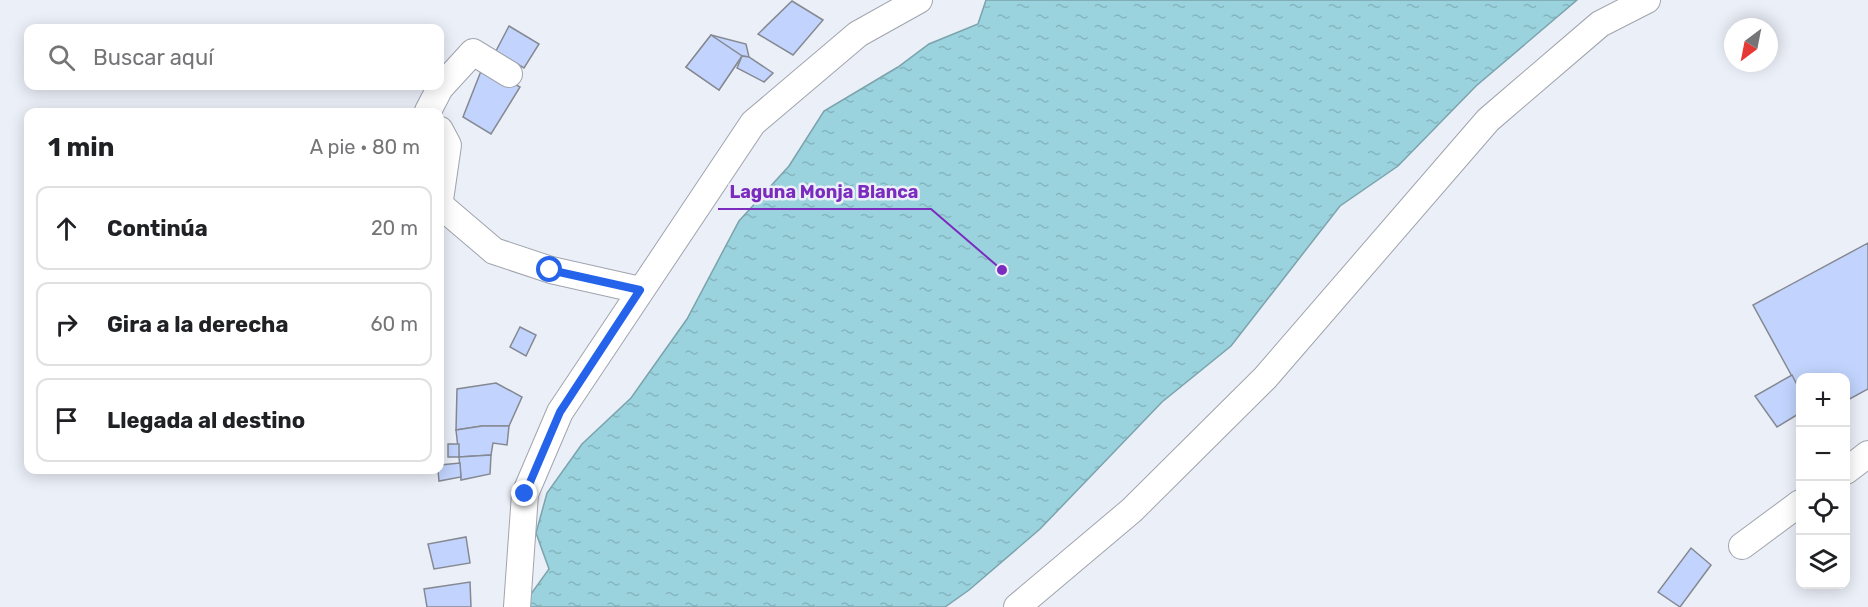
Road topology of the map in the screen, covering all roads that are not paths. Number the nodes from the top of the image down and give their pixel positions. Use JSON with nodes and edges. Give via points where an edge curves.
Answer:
{"nodes":[{"id":1,"x":919,"y":0,"type":"edge"},
{"id":2,"x":1647,"y":0,"type":"edge"},
{"id":3,"x":509,"y":74,"type":"dead end"},
{"id":4,"x":444,"y":84,"type":"edge"},
{"id":5,"x":439,"y":90,"type":"edge"},
{"id":6,"x":431,"y":108,"type":"edge"},
{"id":7,"x":444,"y":138,"type":"edge"},
{"id":8,"x":444,"y":172,"type":"edge"},
{"id":9,"x":444,"y":208,"type":"edge"},
{"id":10,"x":640,"y":290,"type":"junction"},
{"id":11,"x":1868,"y":454,"type":"edge"},
{"id":12,"x":1850,"y":467,"type":"edge"},
{"id":13,"x":1796,"y":507,"type":"edge"},
{"id":14,"x":1742,"y":546,"type":"dead end"},
{"id":15,"x":517,"y":607,"type":"edge"},
{"id":16,"x":1017,"y":607,"type":"edge"}],
"edges":[{"from":1,"to":10,"type":"street","via":[[858,34],[753,123]]},
{"from":2,"to":16,"type":"street","via":[[1600,24],[1488,120],[1265,378],[1132,510]]},
{"from":3,"to":4,"type":"street","via":[[473,52]]},
{"from":5,"to":6,"type":"street"},
{"from":7,"to":8,"type":"street","via":[[448,145]]},
{"from":9,"to":10,"type":"street","via":[[494,251],[550,270]]},
{"from":10,"to":15,"type":"street","via":[[560,412],[525,494]]},
{"from":11,"to":12,"type":"street"},
{"from":13,"to":14,"type":"street"}]}
